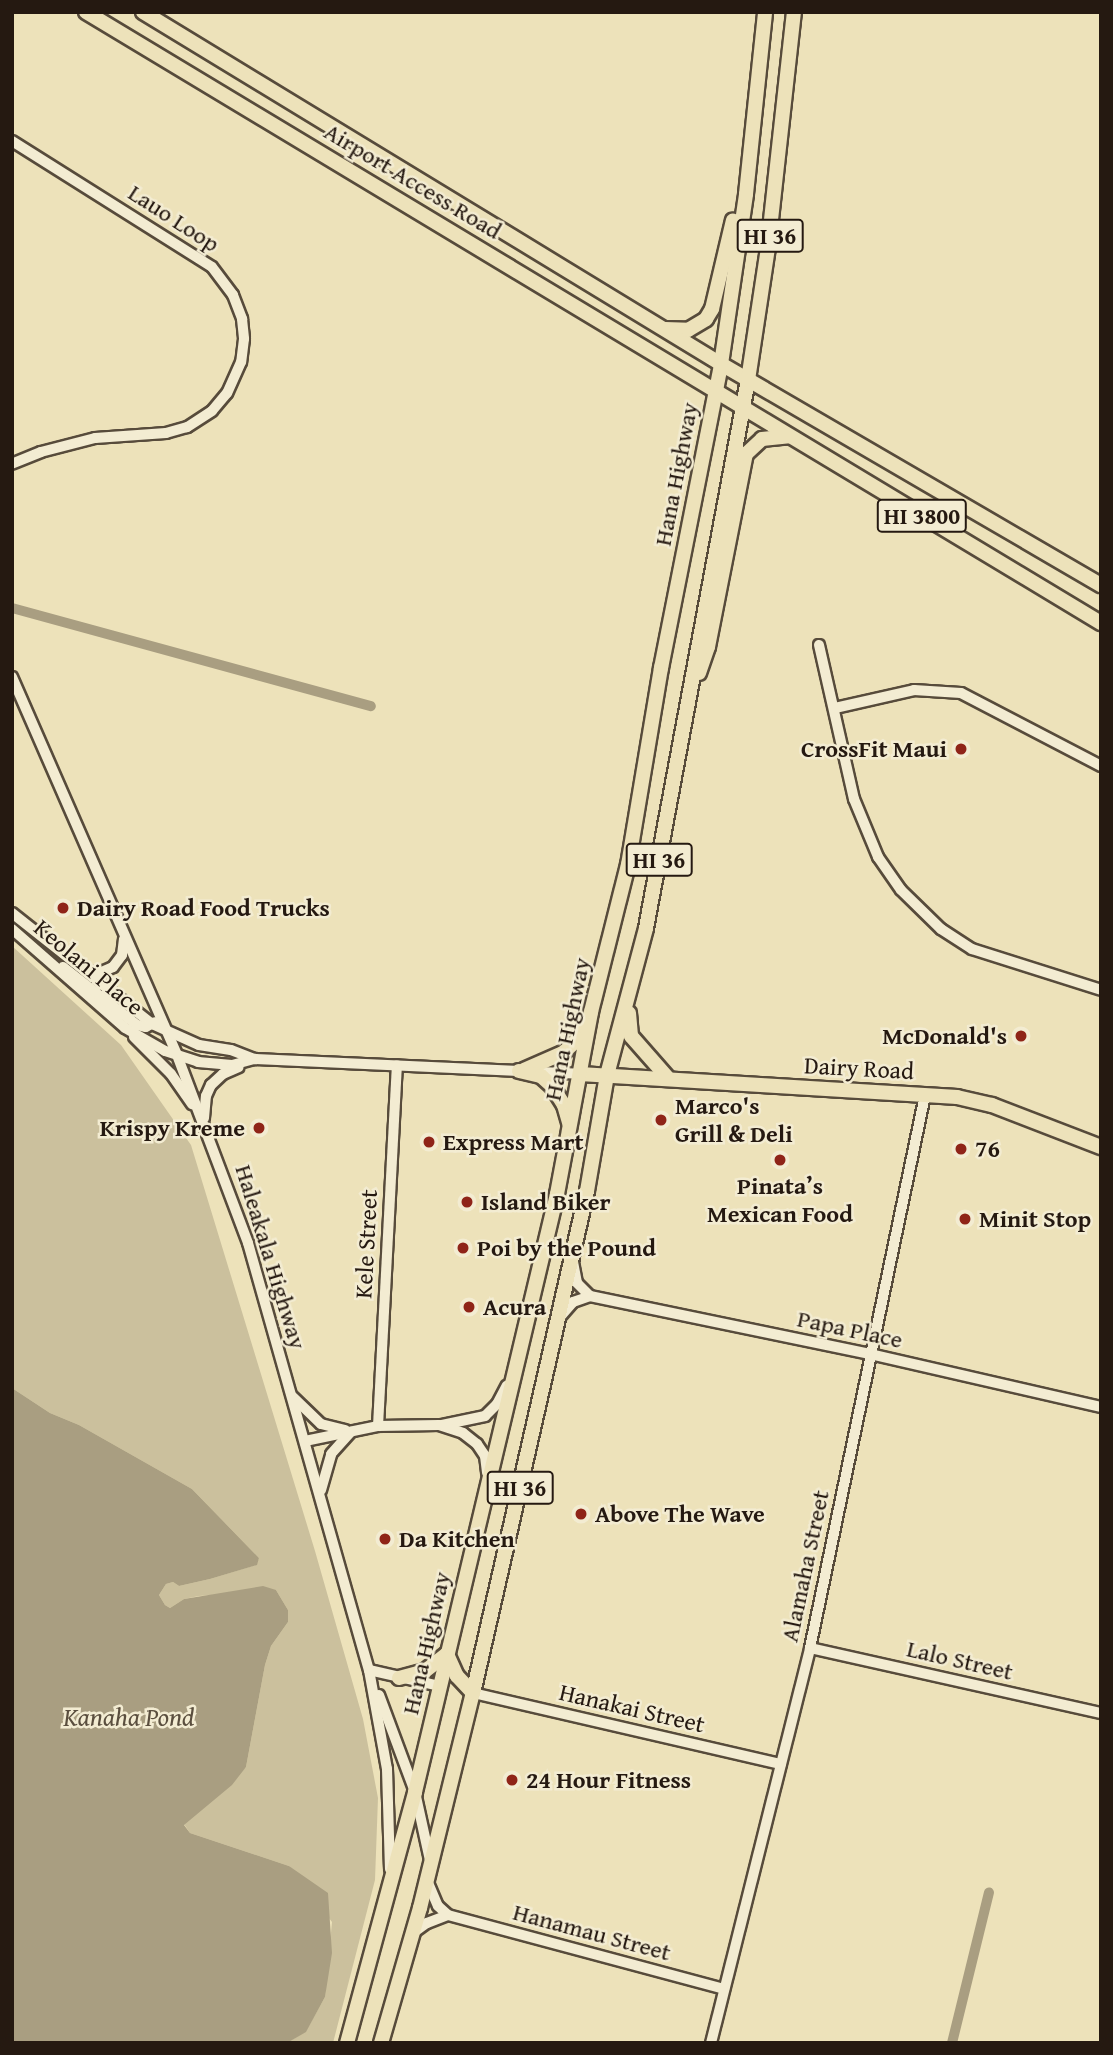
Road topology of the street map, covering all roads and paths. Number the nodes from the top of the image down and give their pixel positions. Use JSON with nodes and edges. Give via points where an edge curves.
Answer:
{"nodes":[{"id":1,"x":86,"y":12,"type":"edge"},
{"id":2,"x":143,"y":12,"type":"edge"},
{"id":3,"x":765,"y":12,"type":"edge"},
{"id":4,"x":794,"y":12,"type":"edge"},
{"id":5,"x":764,"y":28,"type":"junction"},
{"id":6,"x":12,"y":141,"type":"edge"},
{"id":7,"x":660,"y":328,"type":"junction"},
{"id":8,"x":721,"y":365,"type":"junction"},
{"id":9,"x":748,"y":380,"type":"junction"},
{"id":10,"x":716,"y":389,"type":"junction"},
{"id":11,"x":744,"y":406,"type":"junction"},
{"id":12,"x":803,"y":444,"type":"junction"},
{"id":13,"x":12,"y":464,"type":"edge"},
{"id":14,"x":1101,"y":585,"type":"edge"},
{"id":15,"x":1101,"y":623,"type":"edge"},
{"id":16,"x":819,"y":645,"type":"dead end"},
{"id":17,"x":12,"y":677,"type":"edge"},
{"id":18,"x":835,"y":708,"type":"junction"},
{"id":19,"x":682,"y":724,"type":"junction"},
{"id":20,"x":1101,"y":766,"type":"edge"},
{"id":21,"x":12,"y":913,"type":"edge"},
{"id":22,"x":12,"y":929,"type":"edge"},
{"id":23,"x":124,"y":933,"type":"junction"},
{"id":24,"x":50,"y":962,"type":"junction"},
{"id":25,"x":80,"y":968,"type":"junction"},
{"id":26,"x":1101,"y":990,"type":"edge"},
{"id":27,"x":630,"y":995,"type":"junction"},
{"id":28,"x":591,"y":1012,"type":"junction"},
{"id":29,"x":156,"y":1021,"type":"junction"},
{"id":30,"x":125,"y":1028,"type":"junction"},
{"id":31,"x":167,"y":1033,"type":"junction"},
{"id":32,"x":177,"y":1055,"type":"junction"},
{"id":33,"x":255,"y":1059,"type":"junction"},
{"id":34,"x":397,"y":1065,"type":"junction"},
{"id":35,"x":519,"y":1071,"type":"junction"},
{"id":36,"x":580,"y":1074,"type":"junction"},
{"id":37,"x":607,"y":1075,"type":"junction"},
{"id":38,"x":668,"y":1078,"type":"junction"},
{"id":39,"x":925,"y":1095,"type":"junction"},
{"id":40,"x":204,"y":1121,"type":"junction"},
{"id":41,"x":568,"y":1143,"type":"junction"},
{"id":42,"x":1101,"y":1147,"type":"edge"},
{"id":43,"x":573,"y":1259,"type":"junction"},
{"id":44,"x":590,"y":1296,"type":"junction"},
{"id":45,"x":558,"y":1323,"type":"junction"},
{"id":46,"x":870,"y":1354,"type":"junction"},
{"id":47,"x":511,"y":1378,"type":"junction"},
{"id":48,"x":291,"y":1395,"type":"junction"},
{"id":49,"x":1101,"y":1407,"type":"edge"},
{"id":50,"x":439,"y":1425,"type":"junction"},
{"id":51,"x":378,"y":1426,"type":"junction"},
{"id":52,"x":352,"y":1431,"type":"junction"},
{"id":53,"x":305,"y":1441,"type":"junction"},
{"id":54,"x":487,"y":1480,"type":"junction"},
{"id":55,"x":320,"y":1493,"type":"junction"},
{"id":56,"x":810,"y":1647,"type":"junction"},
{"id":57,"x":447,"y":1654,"type":"junction"},
{"id":58,"x":369,"y":1670,"type":"junction"},
{"id":59,"x":399,"y":1678,"type":"junction"},
{"id":60,"x":440,"y":1686,"type":"junction"},
{"id":61,"x":473,"y":1693,"type":"junction"},
{"id":62,"x":1101,"y":1713,"type":"edge"},
{"id":63,"x":781,"y":1764,"type":"junction"},
{"id":64,"x":415,"y":1792,"type":"junction"},
{"id":65,"x":430,"y":1860,"type":"junction"},
{"id":66,"x":426,"y":1878,"type":"junction"},
{"id":67,"x":390,"y":1885,"type":"junction"},
{"id":68,"x":448,"y":1915,"type":"junction"},
{"id":69,"x":412,"y":1933,"type":"junction"},
{"id":70,"x":724,"y":1989,"type":"junction"},
{"id":71,"x":347,"y":2043,"type":"edge"},
{"id":72,"x":381,"y":2043,"type":"edge"},
{"id":73,"x":711,"y":2043,"type":"edge"}],
"edges":[{"from":1,"to":10,"type":"main road","name":"Airport Access Road","number":"HI 3800"},
{"from":2,"to":7,"type":"main road","name":"Airport Access Road","number":"HI 3800"},
{"from":3,"to":5,"type":"main road","name":"Hana Highway","number":"HI 36"},
{"from":4,"to":9,"type":"main road","name":"Hana Highway","number":"HI 36"},
{"from":5,"to":7,"type":"main road","via":[[750,83],[727,254],[712,309],[688,330]]},
{"from":5,"to":8,"type":"main road","name":"Hana Highway","number":"HI 36"},
{"from":6,"to":13,"type":"street","name":"Lauo Loop","via":[[212,267],[233,295],[243,339],[241,362],[227,393],[212,411],[187,427],[95,438]]},
{"from":7,"to":8,"type":"main road","name":"Airport Access Road","number":"HI 3800"},
{"from":8,"to":9,"type":"main road","number":"HI 3800"},
{"from":8,"to":10,"type":"main road","name":"Hana Highway","number":"HI 36"},
{"from":9,"to":11,"type":"main road","name":"Hana Highway","number":"HI 36"},
{"from":9,"to":14,"type":"main road","number":"HI 3800"},
{"from":10,"to":11,"type":"main road","number":"HI 3800"},
{"from":10,"to":28,"type":"main road","name":"Hana Highway","number":"HI 36","via":[[628,864]]},
{"from":11,"to":12,"type":"main road","number":"HI 3800"},
{"from":11,"to":19,"type":"main road","name":"Hana Highway","number":"HI 36"},
{"from":12,"to":15,"type":"main road","number":"HI 3800"},
{"from":12,"to":19,"type":"main road","via":[[789,436],[773,435],[758,441],[746,454],[708,647]]},
{"from":16,"to":18,"type":"street"},
{"from":17,"to":23,"type":"street","name":"Haleakala Highway"},
{"from":18,"to":20,"type":"street","via":[[914,690],[961,693]]},
{"from":18,"to":26,"type":"street","via":[[862,823],[878,857],[914,905],[972,949]]},
{"from":19,"to":27,"type":"main road","name":"Hana Highway","number":"HI 36"},
{"from":21,"to":25,"type":"street","name":"Keolani Place"},
{"from":22,"to":24,"type":"street","name":"Keolani Place"},
{"from":23,"to":25,"type":"street","via":[[123,952],[113,967],[99,973]]},
{"from":23,"to":29,"type":"street","name":"Haleakala Highway"},
{"from":24,"to":29,"type":"street","via":[[75,974],[137,1025]]},
{"from":24,"to":30,"type":"street","name":"Keolani Place"},
{"from":25,"to":29,"type":"street","name":"Keolani Place"},
{"from":27,"to":37,"type":"main road","name":"Hana Highway","number":"HI 36"},
{"from":27,"to":38,"type":"main road","via":[[631,1036]]},
{"from":28,"to":35,"type":"main road","via":[[577,1040],[564,1053]]},
{"from":28,"to":36,"type":"main road","name":"Hana Highway","number":"HI 36"},
{"from":29,"to":31,"type":"street","name":"Haleakala Highway"},
{"from":30,"to":32,"type":"street","name":"Keolani Place"},
{"from":30,"to":40,"type":"street","via":[[170,1074]]},
{"from":31,"to":32,"type":"street","name":"Haleakala Highway"},
{"from":31,"to":33,"type":"street"},
{"from":32,"to":33,"type":"street","via":[[232,1065]]},
{"from":32,"to":40,"type":"street","name":"Haleakala Highway"},
{"from":33,"to":34,"type":"street"},
{"from":33,"to":40,"type":"street","via":[[214,1081],[206,1096]]},
{"from":34,"to":35,"type":"street"},
{"from":34,"to":51,"type":"street","name":"Kele Street"},
{"from":35,"to":36,"type":"street"},
{"from":35,"to":41,"type":"main road","via":[[541,1076],[558,1094],[568,1120]]},
{"from":36,"to":37,"type":"main road","name":"Dairy Road"},
{"from":36,"to":41,"type":"main road","name":"Hana Highway","number":"HI 36"},
{"from":37,"to":38,"type":"main road","name":"Dairy Road"},
{"from":37,"to":43,"type":"main road","name":"Hana Highway","number":"HI 36"},
{"from":38,"to":39,"type":"main road","name":"Dairy Road"},
{"from":39,"to":42,"type":"main road","name":"Dairy Road","via":[[985,1103]]},
{"from":39,"to":46,"type":"street","name":"Alamaha Street"},
{"from":40,"to":48,"type":"street","name":"Haleakala Highway","via":[[248,1242]]},
{"from":41,"to":47,"type":"main road","name":"Hana Highway","number":"HI 36"},
{"from":43,"to":44,"type":"street","via":[[577,1283]]},
{"from":43,"to":45,"type":"main road","name":"Hana Highway","number":"HI 36"},
{"from":44,"to":45,"type":"street","via":[[570,1305]]},
{"from":44,"to":46,"type":"street","name":"Papa Place"},
{"from":45,"to":61,"type":"main road","name":"Hana Highway","number":"HI 36"},
{"from":46,"to":49,"type":"street","name":"Papa Place"},
{"from":46,"to":56,"type":"street","name":"Alamaha Street"},
{"from":47,"to":50,"type":"street","via":[[488,1414]]},
{"from":47,"to":54,"type":"main road","name":"Hana Highway","number":"HI 36"},
{"from":48,"to":52,"type":"street","via":[[321,1424]]},
{"from":48,"to":53,"type":"street","name":"Haleakala Highway"},
{"from":50,"to":51,"type":"street"},
{"from":50,"to":54,"type":"street","via":[[463,1433],[477,1444],[485,1456]]},
{"from":51,"to":52,"type":"street"},
{"from":52,"to":53,"type":"street"},
{"from":52,"to":55,"type":"street","via":[[331,1454]]},
{"from":53,"to":55,"type":"street","name":"Haleakala Highway"},
{"from":54,"to":57,"type":"main road","name":"Hana Highway","number":"HI 36"},
{"from":55,"to":58,"type":"street","name":"Haleakala Highway"},
{"from":56,"to":62,"type":"street","name":"Lalo Street"},
{"from":56,"to":63,"type":"street","name":"Alamaha Street"},
{"from":57,"to":59,"type":"main road","via":[[425,1671]]},
{"from":57,"to":60,"type":"main road","name":"Hana Highway","number":"HI 36"},
{"from":57,"to":61,"type":"main road","via":[[457,1676]]},
{"from":58,"to":59,"type":"street"},
{"from":58,"to":64,"type":"street","name":"Haleakala Highway"},
{"from":58,"to":67,"type":"street","name":"Haleakala Highway","via":[[387,1769]]},
{"from":59,"to":60,"type":"street"},
{"from":60,"to":61,"type":"main road"},
{"from":60,"to":64,"type":"main road","name":"Hana Highway","number":"HI 36"},
{"from":61,"to":63,"type":"street","name":"Hanakai Street"},
{"from":61,"to":65,"type":"main road","name":"Hana Highway","number":"HI 36"},
{"from":63,"to":70,"type":"street","name":"Alamaha Street"},
{"from":64,"to":65,"type":"street","name":"Haleakala Highway"},
{"from":64,"to":67,"type":"main road","name":"Hana Highway","number":"HI 36"},
{"from":65,"to":66,"type":"main road","name":"Hana Highway","number":"HI 36"},
{"from":66,"to":68,"type":"street","via":[[438,1906]]},
{"from":66,"to":69,"type":"main road","name":"Hana Highway","number":"HI 36"},
{"from":67,"to":71,"type":"main road","name":"Hana Highway","number":"HI 36"},
{"from":68,"to":69,"type":"street"},
{"from":68,"to":70,"type":"street","name":"Hanamau Street"},
{"from":69,"to":72,"type":"main road","name":"Hana Highway","number":"HI 36"},
{"from":70,"to":73,"type":"street","name":"Alamaha Street"}]}
